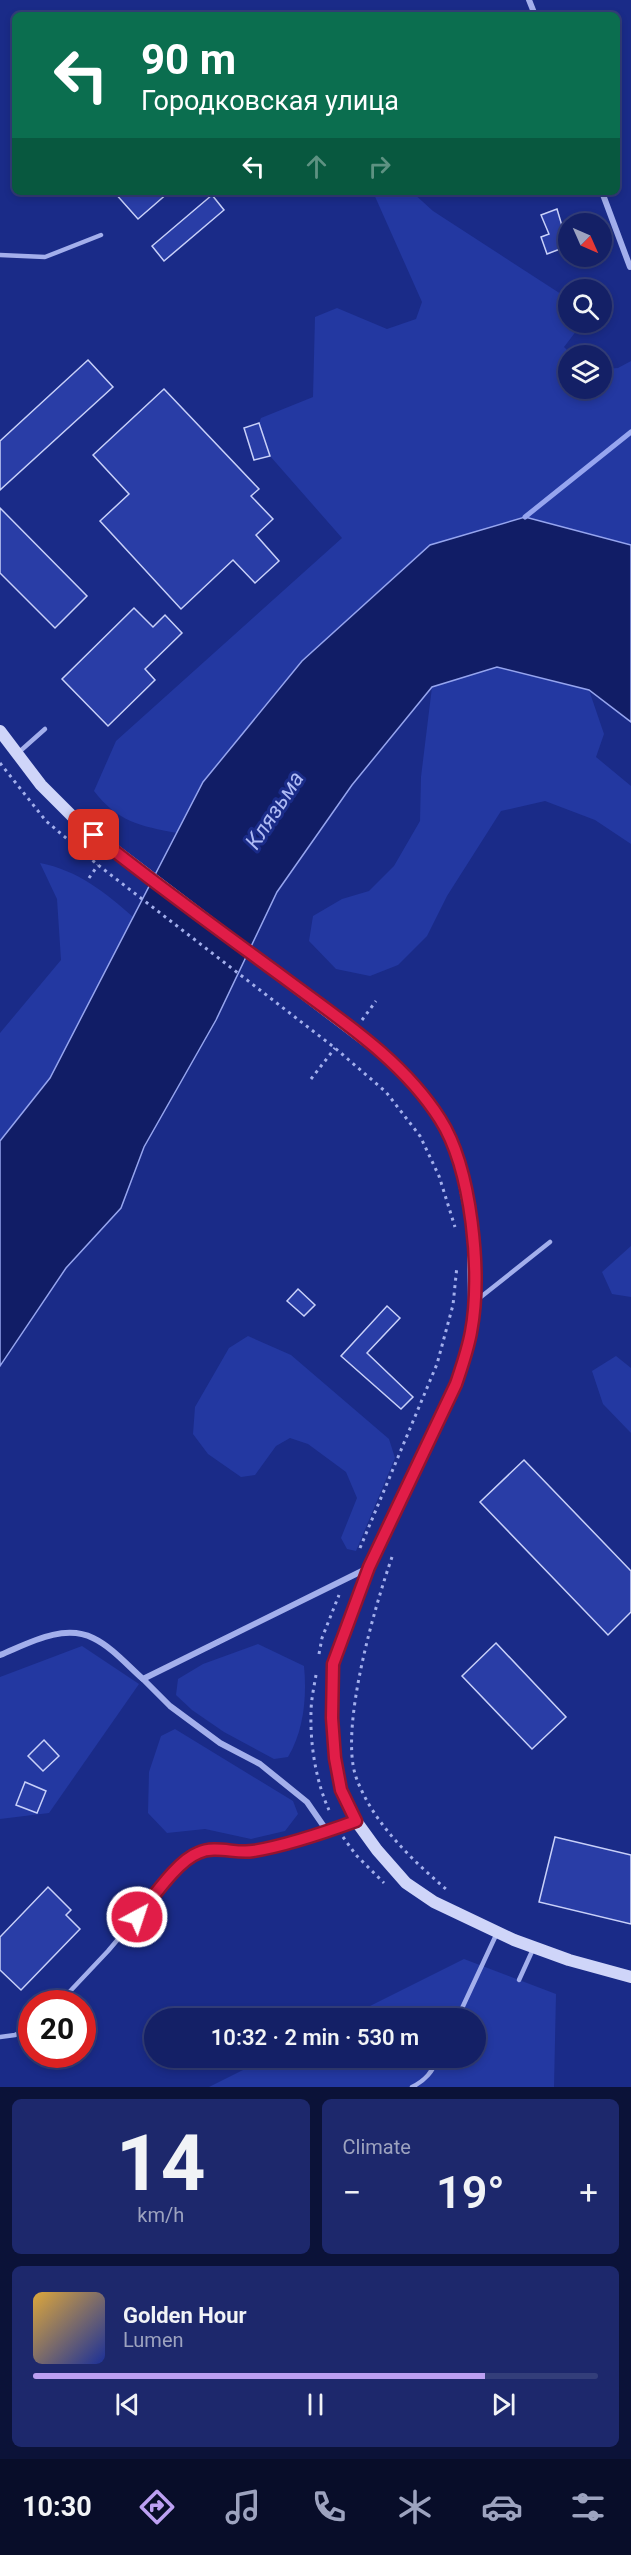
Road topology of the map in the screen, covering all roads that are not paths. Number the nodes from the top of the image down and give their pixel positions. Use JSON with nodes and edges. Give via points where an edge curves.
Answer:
{"nodes":[{"id":1,"x":603,"y":195,"type":"edge"},
{"id":2,"x":101,"y":235,"type":"dead end"},
{"id":3,"x":0,"y":255,"type":"edge"},
{"id":4,"x":630,"y":267,"type":"edge"},
{"id":5,"x":45,"y":729,"type":"dead end"},
{"id":6,"x":0,"y":731,"type":"edge"},
{"id":7,"x":16,"y":754,"type":"junction"},
{"id":8,"x":550,"y":1242,"type":"dead end"},
{"id":9,"x":474,"y":1303,"type":"junction"},
{"id":10,"x":369,"y":1567,"type":"junction"},
{"id":11,"x":0,"y":1655,"type":"edge"},
{"id":12,"x":143,"y":1679,"type":"junction"},
{"id":13,"x":356,"y":1821,"type":"junction"},
{"id":14,"x":327,"y":1831,"type":"junction"},
{"id":15,"x":497,"y":1933,"type":"junction"},
{"id":16,"x":534,"y":1947,"type":"junction"},
{"id":17,"x":631,"y":1977,"type":"edge"},
{"id":18,"x":519,"y":1980,"type":"dead end"},
{"id":19,"x":71,"y":1990,"type":"edge"},
{"id":20,"x":462,"y":2008,"type":"edge"},
{"id":21,"x":18,"y":2033,"type":"edge"},
{"id":22,"x":0,"y":2037,"type":"edge"},
{"id":23,"x":433,"y":2068,"type":"edge"},
{"id":24,"x":412,"y":2087,"type":"edge"}],
"edges":[{"from":1,"to":4,"type":"street"},
{"from":2,"to":3,"type":"lane","via":[[45,257]]},
{"from":5,"to":7,"type":"lane"},
{"from":6,"to":7,"type":"main road"},
{"from":7,"to":9,"type":"main road","via":[[58,803],[110,848],[352,1029],[413,1083],[442,1121],[459,1164],[470,1214]]},
{"from":8,"to":9,"type":"lane"},
{"from":9,"to":10,"type":"main road","via":[[472,1330],[456,1384]]},
{"from":10,"to":12,"type":"street"},
{"from":10,"to":13,"type":"main road","via":[[333,1664],[335,1758],[341,1790]]},
{"from":11,"to":12,"type":"street","via":[[48,1636],[70,1633],[93,1637]]},
{"from":12,"to":14,"type":"street","via":[[170,1706],[220,1743],[260,1764],[306,1802]]},
{"from":13,"to":14,"type":"lane"},
{"from":13,"to":15,"type":"main road","via":[[406,1883],[434,1902]]},
{"from":14,"to":19,"type":"lane","via":[[252,1852],[198,1852],[181,1865]]},
{"from":15,"to":16,"type":"main road"},
{"from":15,"to":20,"type":"lane"},
{"from":16,"to":17,"type":"main road"},
{"from":16,"to":18,"type":"lane"},
{"from":21,"to":22,"type":"lane"},
{"from":23,"to":24,"type":"lane","via":[[422,2082]]}]}
